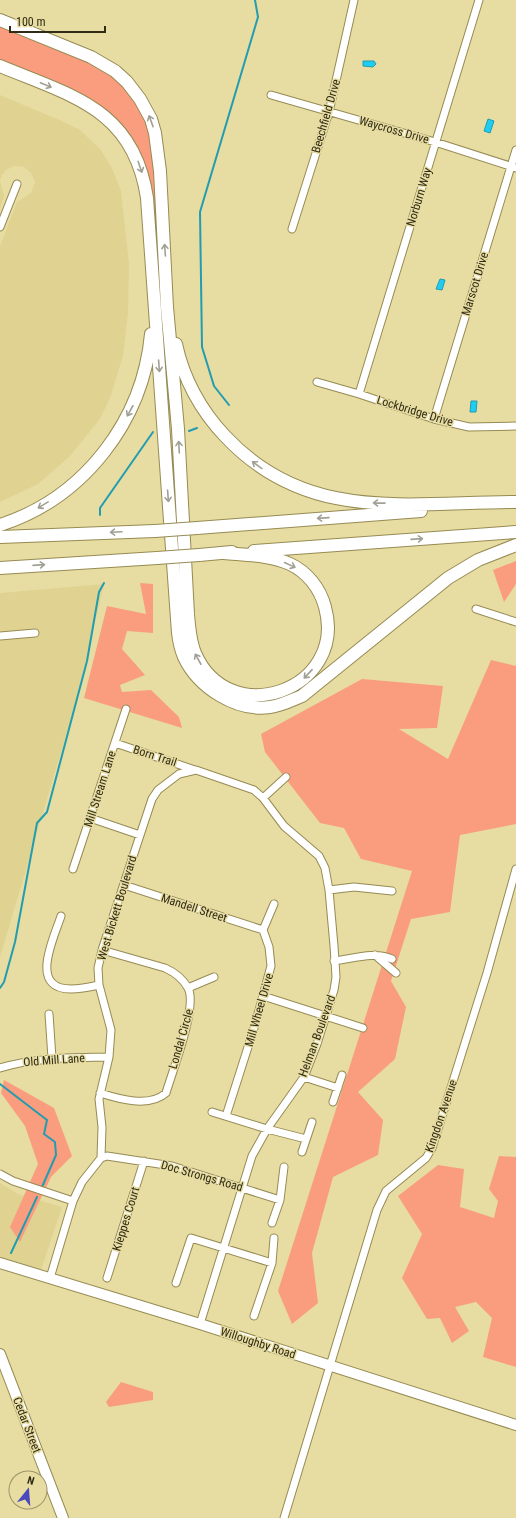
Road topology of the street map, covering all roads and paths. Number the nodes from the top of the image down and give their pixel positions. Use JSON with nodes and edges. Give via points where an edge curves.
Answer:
{"nodes":[{"id":1,"x":354,"y":0,"type":"edge"},
{"id":2,"x":479,"y":0,"type":"edge"},
{"id":3,"x":0,"y":20,"type":"edge"},
{"id":4,"x":3,"y":69,"type":"edge"},
{"id":5,"x":271,"y":95,"type":"dead end"},
{"id":6,"x":329,"y":112,"type":"junction"},
{"id":7,"x":435,"y":142,"type":"junction"},
{"id":8,"x":516,"y":150,"type":"edge"},
{"id":9,"x":513,"y":167,"type":"edge"},
{"id":10,"x":17,"y":184,"type":"dead end"},
{"id":11,"x":0,"y":227,"type":"edge"},
{"id":12,"x":292,"y":230,"type":"dead end"},
{"id":13,"x":152,"y":277,"type":"junction"},
{"id":14,"x":168,"y":289,"type":"junction"},
{"id":15,"x":317,"y":382,"type":"dead end"},
{"id":16,"x":359,"y":394,"type":"junction"},
{"id":17,"x":434,"y":419,"type":"junction"},
{"id":18,"x":516,"y":426,"type":"edge"},
{"id":19,"x":516,"y":503,"type":"edge"},
{"id":20,"x":0,"y":525,"type":"edge"},
{"id":21,"x":516,"y":532,"type":"edge"},
{"id":22,"x":0,"y":538,"type":"edge"},
{"id":23,"x":516,"y":545,"type":"edge"},
{"id":24,"x":224,"y":553,"type":"junction"},
{"id":25,"x":0,"y":568,"type":"edge"},
{"id":26,"x":476,"y":609,"type":"dead end"},
{"id":27,"x":516,"y":622,"type":"edge"},
{"id":28,"x":36,"y":633,"type":"dead end"},
{"id":29,"x":0,"y":636,"type":"edge"},
{"id":30,"x":126,"y":709,"type":"dead end"},
{"id":31,"x":115,"y":744,"type":"junction"},
{"id":32,"x":196,"y":770,"type":"junction"},
{"id":33,"x":286,"y":777,"type":"dead end"},
{"id":34,"x":263,"y":798,"type":"junction"},
{"id":35,"x":90,"y":818,"type":"junction"},
{"id":36,"x":140,"y":835,"type":"junction"},
{"id":37,"x":73,"y":869,"type":"dead end"},
{"id":38,"x":516,"y":869,"type":"edge"},
{"id":39,"x":124,"y":885,"type":"junction"},
{"id":40,"x":329,"y":890,"type":"junction"},
{"id":41,"x":392,"y":891,"type":"dead end"},
{"id":42,"x":274,"y":904,"type":"dead end"},
{"id":43,"x":61,"y":916,"type":"dead end"},
{"id":44,"x":263,"y":930,"type":"junction"},
{"id":45,"x":102,"y":950,"type":"junction"},
{"id":46,"x":375,"y":956,"type":"junction"},
{"id":47,"x":392,"y":959,"type":"dead end"},
{"id":48,"x":334,"y":961,"type":"junction"},
{"id":49,"x":396,"y":973,"type":"dead end"},
{"id":50,"x":214,"y":977,"type":"dead end"},
{"id":51,"x":99,"y":985,"type":"junction"},
{"id":52,"x":188,"y":988,"type":"junction"},
{"id":53,"x":264,"y":996,"type":"junction"},
{"id":54,"x":49,"y":1014,"type":"dead end"},
{"id":55,"x":326,"y":1016,"type":"junction"},
{"id":56,"x":363,"y":1028,"type":"dead end"},
{"id":57,"x":109,"y":1057,"type":"junction"},
{"id":58,"x":52,"y":1058,"type":"junction"},
{"id":59,"x":0,"y":1068,"type":"edge"},
{"id":60,"x":342,"y":1075,"type":"dead end"},
{"id":61,"x":304,"y":1077,"type":"junction"},
{"id":62,"x":338,"y":1088,"type":"junction"},
{"id":63,"x":100,"y":1093,"type":"junction"},
{"id":64,"x":333,"y":1102,"type":"dead end"},
{"id":65,"x":212,"y":1112,"type":"dead end"},
{"id":66,"x":226,"y":1116,"type":"junction"},
{"id":67,"x":312,"y":1122,"type":"dead end"},
{"id":68,"x":267,"y":1130,"type":"junction"},
{"id":69,"x":306,"y":1139,"type":"junction"},
{"id":70,"x":302,"y":1152,"type":"dead end"},
{"id":71,"x":100,"y":1158,"type":"junction"},
{"id":72,"x":144,"y":1161,"type":"junction"},
{"id":73,"x":284,"y":1167,"type":"dead end"},
{"id":74,"x":0,"y":1174,"type":"edge"},
{"id":75,"x":242,"y":1188,"type":"junction"},
{"id":76,"x":280,"y":1200,"type":"junction"},
{"id":77,"x":73,"y":1201,"type":"junction"},
{"id":78,"x":272,"y":1223,"type":"dead end"},
{"id":79,"x":274,"y":1238,"type":"dead end"},
{"id":80,"x":223,"y":1246,"type":"junction"},
{"id":81,"x":0,"y":1263,"type":"edge"},
{"id":82,"x":272,"y":1263,"type":"junction"},
{"id":83,"x":50,"y":1278,"type":"junction"},
{"id":84,"x":107,"y":1278,"type":"dead end"},
{"id":85,"x":176,"y":1283,"type":"dead end"},
{"id":86,"x":254,"y":1316,"type":"dead end"},
{"id":87,"x":200,"y":1324,"type":"junction"},
{"id":88,"x":0,"y":1354,"type":"edge"},
{"id":89,"x":330,"y":1367,"type":"junction"},
{"id":90,"x":516,"y":1426,"type":"edge"},
{"id":91,"x":63,"y":1518,"type":"edge"},
{"id":92,"x":284,"y":1518,"type":"edge"}],
"edges":[{"from":1,"to":6,"type":"street","name":"Beechfield Drive"},
{"from":2,"to":7,"type":"street","name":"Norburn Way"},
{"from":14,"to":3,"type":"highway","one_way":true,"via":[[157,140],[151,119],[142,102],[127,82],[104,64]]},
{"from":4,"to":13,"type":"highway","one_way":true,"via":[[91,106],[103,114],[126,139],[141,167],[145,185]]},
{"from":5,"to":6,"type":"street","name":"Waycross Drive"},
{"from":6,"to":7,"type":"street","name":"Waycross Drive"},
{"from":6,"to":12,"type":"street","name":"Beechfield Drive"},
{"from":7,"to":9,"type":"street","name":"Waycross Drive"},
{"from":7,"to":16,"type":"street","name":"Norburn Way"},
{"from":8,"to":9,"type":"street","name":"Marscot Drive"},
{"from":9,"to":17,"type":"street","name":"Marscot Drive"},
{"from":10,"to":11,"type":"street"},
{"from":13,"to":20,"type":"highway","one_way":true,"via":[[151,334],[146,367],[134,404],[118,433],[89,470],[60,494],[27,514]]},
{"from":13,"to":23,"type":"highway","one_way":true,"via":[[178,633],[184,658],[205,686],[248,706],[269,708],[291,701],[302,696],[448,578],[478,560]]},
{"from":19,"to":14,"type":"highway","one_way":true,"via":[[353,502],[306,491],[266,471],[241,452],[220,430],[194,392],[177,346]]},
{"from":24,"to":14,"type":"highway","one_way":true,"via":[[290,564],[308,576],[321,596],[328,622],[324,651],[311,671],[290,688],[274,694],[260,695],[231,690],[207,672],[193,648],[188,614]]},
{"from":15,"to":16,"type":"street","name":"Lockbridge Drive"},
{"from":16,"to":17,"type":"street","name":"Lockbridge Drive"},
{"from":17,"to":18,"type":"street","name":"Lockbridge Drive","via":[[469,427]]},
{"from":19,"to":22,"type":"highway","one_way":true,"bridge":true,"via":[[197,528]]},
{"from":24,"to":21,"type":"highway","one_way":true},
{"from":25,"to":24,"type":"highway","one_way":true,"bridge":true},
{"from":26,"to":27,"type":"street"},
{"from":28,"to":29,"type":"street"},
{"from":30,"to":31,"type":"street","name":"Mill Stream Lane"},
{"from":31,"to":32,"type":"street","name":"Born Trail"},
{"from":31,"to":35,"type":"street","name":"Mill Stream Lane"},
{"from":32,"to":34,"type":"street","via":[[246,786]]},
{"from":32,"to":36,"type":"street","name":"West Bickett Boulevard","via":[[179,774],[158,790],[152,799]]},
{"from":33,"to":34,"type":"street"},
{"from":34,"to":40,"type":"street","name":"Helman Boulevard","via":[[284,826],[319,856],[325,868]]},
{"from":35,"to":36,"type":"street"},
{"from":35,"to":37,"type":"street","name":"Mill Stream Lane"},
{"from":36,"to":39,"type":"street","name":"West Bickett Boulevard"},
{"from":38,"to":89,"type":"street","name":"Kingdon Avenue","via":[[487,973],[432,1148],[426,1158],[386,1191],[377,1210]]},
{"from":39,"to":44,"type":"street","name":"Mandell Street"},
{"from":39,"to":45,"type":"street","name":"West Bickett Boulevard"},
{"from":40,"to":41,"type":"street","via":[[354,887]]},
{"from":40,"to":48,"type":"street","name":"Helman Boulevard"},
{"from":42,"to":44,"type":"street"},
{"from":43,"to":51,"type":"street","via":[[47,959],[48,978],[55,984],[70,989]]},
{"from":44,"to":53,"type":"street","name":"Mill Wheel Drive","via":[[272,966]]},
{"from":45,"to":51,"type":"street","name":"West Bickett Boulevard","via":[[98,968]]},
{"from":45,"to":52,"type":"street","via":[[165,968],[181,979]]},
{"from":46,"to":47,"type":"street"},
{"from":46,"to":48,"type":"street"},
{"from":46,"to":49,"type":"street"},
{"from":48,"to":55,"type":"street","name":"Helman Boulevard","via":[[336,977]]},
{"from":50,"to":52,"type":"street"},
{"from":51,"to":57,"type":"street","name":"West Bickett Boulevard","via":[[111,1030]]},
{"from":52,"to":63,"type":"street","name":"Londal Circle","via":[[192,1000],[166,1093],[158,1099],[138,1101]]},
{"from":53,"to":55,"type":"street"},
{"from":53,"to":66,"type":"street","name":"Mill Wheel Drive"},
{"from":54,"to":58,"type":"street"},
{"from":55,"to":56,"type":"street"},
{"from":55,"to":61,"type":"street","name":"Helman Boulevard"},
{"from":57,"to":58,"type":"street","name":"Old Mill Lane"},
{"from":57,"to":63,"type":"street","name":"West Bickett Boulevard"},
{"from":58,"to":59,"type":"street","name":"Old Mill Lane"},
{"from":60,"to":62,"type":"street"},
{"from":61,"to":62,"type":"street"},
{"from":61,"to":68,"type":"street","name":"Helman Boulevard"},
{"from":62,"to":64,"type":"street"},
{"from":63,"to":71,"type":"street","name":"West Bickett Boulevard"},
{"from":65,"to":66,"type":"street"},
{"from":66,"to":68,"type":"street"},
{"from":67,"to":69,"type":"street"},
{"from":68,"to":69,"type":"street"},
{"from":68,"to":75,"type":"street","name":"Helman Boulevard","via":[[252,1156]]},
{"from":69,"to":70,"type":"street"},
{"from":71,"to":72,"type":"street","name":"Doc Strongs Road","via":[[107,1156]]},
{"from":71,"to":77,"type":"street","via":[[82,1182]]},
{"from":72,"to":75,"type":"street","name":"Doc Strongs Road","via":[[172,1166]]},
{"from":72,"to":84,"type":"street","name":"Kieppes Court"},
{"from":73,"to":76,"type":"street"},
{"from":74,"to":77,"type":"street","via":[[13,1181]]},
{"from":75,"to":76,"type":"street","name":"Doc Strongs Road"},
{"from":75,"to":80,"type":"street","name":"Helman Boulevard"},
{"from":76,"to":78,"type":"street"},
{"from":77,"to":83,"type":"street"},
{"from":79,"to":82,"type":"street"},
{"from":80,"to":82,"type":"street"},
{"from":80,"to":85,"type":"street","via":[[191,1238]]},
{"from":80,"to":87,"type":"street","name":"Helman Boulevard"},
{"from":81,"to":83,"type":"street","name":"Willoughby Road"},
{"from":82,"to":86,"type":"street"},
{"from":83,"to":87,"type":"street","name":"Willoughby Road"},
{"from":87,"to":89,"type":"street","name":"Willoughby Road"},
{"from":88,"to":91,"type":"street","name":"Cedar Street"},
{"from":89,"to":90,"type":"street","name":"Willoughby Road"},
{"from":89,"to":92,"type":"street","name":"Kingdon Avenue"}]}
